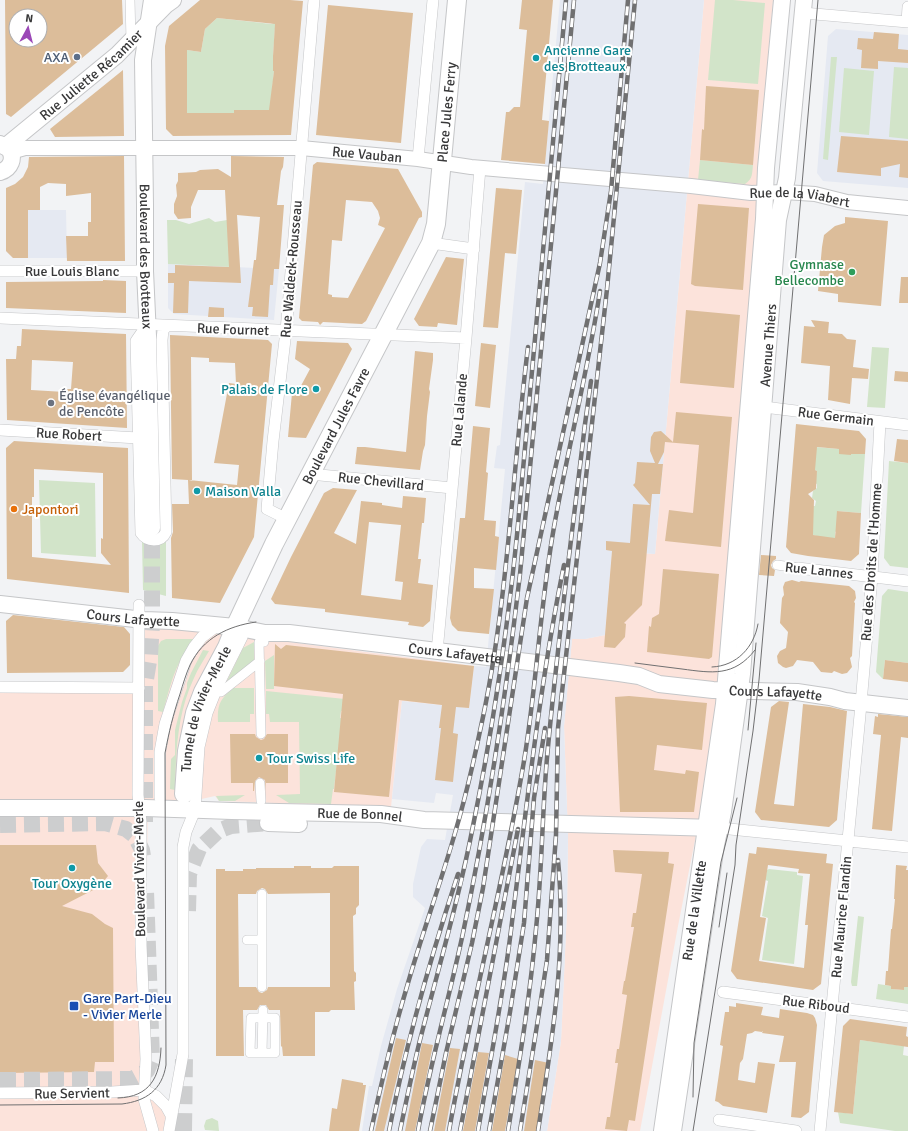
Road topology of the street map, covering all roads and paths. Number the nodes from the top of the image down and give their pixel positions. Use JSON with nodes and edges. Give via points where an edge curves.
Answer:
{"nodes":[{"id":1,"x":130,"y":0,"type":"edge"},
{"id":2,"x":152,"y":0,"type":"edge"},
{"id":3,"x":173,"y":0,"type":"edge"},
{"id":4,"x":433,"y":0,"type":"edge"},
{"id":5,"x":457,"y":0,"type":"edge"},
{"id":6,"x":314,"y":4,"type":"edge"},
{"id":7,"x":782,"y":6,"type":"edge"},
{"id":8,"x":803,"y":6,"type":"edge"},
{"id":9,"x":908,"y":7,"type":"edge"},
{"id":10,"x":908,"y":22,"type":"edge"},
{"id":11,"x":149,"y":24,"type":"junction"},
{"id":12,"x":131,"y":43,"type":"junction"},
{"id":13,"x":27,"y":129,"type":"junction"},
{"id":14,"x":6,"y":147,"type":"edge"},
{"id":15,"x":144,"y":147,"type":"junction"},
{"id":16,"x":42,"y":148,"type":"junction"},
{"id":17,"x":301,"y":148,"type":"junction"},
{"id":18,"x":418,"y":159,"type":"junction"},
{"id":19,"x":441,"y":162,"type":"junction"},
{"id":20,"x":480,"y":168,"type":"junction"},
{"id":21,"x":0,"y":172,"type":"edge"},
{"id":22,"x":691,"y":186,"type":"joint"},
{"id":23,"x":785,"y":192,"type":"junction"},
{"id":24,"x":765,"y":193,"type":"junction"},
{"id":25,"x":908,"y":208,"type":"edge"},
{"id":26,"x":436,"y":224,"type":"joint"},
{"id":27,"x":431,"y":243,"type":"junction"},
{"id":28,"x":474,"y":249,"type":"junction"},
{"id":29,"x":0,"y":271,"type":"edge"},
{"id":30,"x":144,"y":271,"type":"junction"},
{"id":31,"x":0,"y":318,"type":"edge"},
{"id":32,"x":147,"y":325,"type":"junction"},
{"id":33,"x":167,"y":326,"type":"junction"},
{"id":34,"x":286,"y":331,"type":"junction"},
{"id":35,"x":382,"y":335,"type":"junction"},
{"id":36,"x":466,"y":338,"type":"junction"},
{"id":37,"x":764,"y":407,"type":"junction"},
{"id":38,"x":880,"y":422,"type":"junction"},
{"id":39,"x":908,"y":425,"type":"edge"},
{"id":40,"x":0,"y":430,"type":"edge"},
{"id":41,"x":138,"y":438,"type":"junction"},
{"id":42,"x":310,"y":474,"type":"junction"},
{"id":43,"x":452,"y":488,"type":"junction"},
{"id":44,"x":287,"y":519,"type":"junction"},
{"id":45,"x":152,"y":528,"type":"tunnel mouth"},
{"id":46,"x":777,"y":565,"type":"dead end"},
{"id":47,"x":798,"y":568,"type":"joint"},
{"id":48,"x":872,"y":576,"type":"junction"},
{"id":49,"x":908,"y":580,"type":"edge"},
{"id":50,"x":0,"y":604,"type":"edge"},
{"id":51,"x":139,"y":612,"type":"junction"},
{"id":52,"x":226,"y":626,"type":"junction"},
{"id":53,"x":264,"y":642,"type":"dead end"},
{"id":54,"x":437,"y":652,"type":"junction"},
{"id":55,"x":260,"y":662,"type":"junction"},
{"id":56,"x":0,"y":687,"type":"edge"},
{"id":57,"x":139,"y":688,"type":"junction"},
{"id":58,"x":732,"y":690,"type":"junction"},
{"id":59,"x":215,"y":691,"type":"junction"},
{"id":60,"x":862,"y":702,"type":"junction"},
{"id":61,"x":908,"y":708,"type":"edge"},
{"id":62,"x":261,"y":734,"type":"dead end"},
{"id":63,"x":260,"y":783,"type":"dead end"},
{"id":64,"x":184,"y":794,"type":"dead end"},
{"id":65,"x":261,"y":797,"type":"dead end"},
{"id":66,"x":160,"y":798,"type":"dead end"},
{"id":67,"x":0,"y":808,"type":"edge"},
{"id":68,"x":138,"y":808,"type":"junction"},
{"id":69,"x":195,"y":810,"type":"junction"},
{"id":70,"x":424,"y":820,"type":"junction"},
{"id":71,"x":268,"y":824,"type":"tunnel mouth"},
{"id":72,"x":714,"y":827,"type":"junction"},
{"id":73,"x":848,"y":841,"type":"junction"},
{"id":74,"x":908,"y":847,"type":"edge"},
{"id":75,"x":262,"y":894,"type":"dead end"},
{"id":76,"x":247,"y":940,"type":"dead end"},
{"id":77,"x":262,"y":940,"type":"junction"},
{"id":78,"x":262,"y":987,"type":"dead end"},
{"id":79,"x":723,"y":992,"type":"dead end"},
{"id":80,"x":832,"y":1006,"type":"junction"},
{"id":81,"x":263,"y":1014,"type":"junction"},
{"id":82,"x":908,"y":1016,"type":"edge"},
{"id":83,"x":250,"y":1041,"type":"junction"},
{"id":84,"x":263,"y":1041,"type":"junction"},
{"id":85,"x":275,"y":1041,"type":"junction"},
{"id":86,"x":262,"y":1053,"type":"junction"},
{"id":87,"x":144,"y":1090,"type":"junction"},
{"id":88,"x":0,"y":1093,"type":"edge"},
{"id":89,"x":171,"y":1115,"type":"junction"},
{"id":90,"x":719,"y":1120,"type":"dead end"},
{"id":91,"x":154,"y":1131,"type":"edge"},
{"id":92,"x":169,"y":1131,"type":"edge"},
{"id":93,"x":662,"y":1131,"type":"edge"},
{"id":94,"x":673,"y":1131,"type":"edge"},
{"id":95,"x":796,"y":1131,"type":"edge"},
{"id":96,"x":820,"y":1131,"type":"edge"}],
"edges":[{"from":1,"to":12,"type":"street"},
{"from":2,"to":11,"type":"main road","name":"Boulevard des Brotteaux"},
{"from":3,"to":11,"type":"main road","name":"Rue Juliette Récamier"},
{"from":4,"to":18,"type":"street","name":"Place Jules Ferry"},
{"from":5,"to":19,"type":"main road","name":"Place Jules Ferry"},
{"from":6,"to":17,"type":"street","name":"Rue Waldeck-Rousseau"},
{"from":7,"to":24,"type":"main road","name":"Avenue Thiers"},
{"from":8,"to":10,"type":"street"},
{"from":8,"to":23,"type":"main road","name":"Avenue Thiers"},
{"from":9,"to":10,"type":"street"},
{"from":11,"to":12,"type":"main road","name":"Rue Juliette Récamier"},
{"from":11,"to":15,"type":"main road","name":"Boulevard des Brotteaux","via":[[143,60]]},
{"from":12,"to":13,"type":"main road","name":"Rue Juliette Récamier"},
{"from":13,"to":14,"type":"main road","name":"Rue Juliette Récamier"},
{"from":13,"to":16,"type":"street"},
{"from":14,"to":16,"type":"street","name":"Rue Vauban"},
{"from":14,"to":21,"type":"main road","via":[[12,158],[11,164]]},
{"from":15,"to":16,"type":"street","name":"Rue Vauban"},
{"from":15,"to":17,"type":"street","name":"Rue Vauban"},
{"from":15,"to":30,"type":"main road","name":"Boulevard des Brotteaux"},
{"from":17,"to":18,"type":"street","name":"Rue Vauban"},
{"from":17,"to":34,"type":"street","name":"Rue Waldeck-Rousseau"},
{"from":18,"to":19,"type":"street","name":"Rue Vauban"},
{"from":19,"to":20,"type":"street","name":"Rue Vauban"},
{"from":19,"to":26,"type":"main road","name":"Place Jules Ferry"},
{"from":20,"to":22,"type":"street","name":"Rue Vauban"},
{"from":20,"to":28,"type":"street","name":"Rue Lalande"},
{"from":22,"to":24,"type":"street","name":"Rue de la Viabert"},
{"from":23,"to":24,"type":"street","name":"Rue de la Viabert"},
{"from":23,"to":25,"type":"street","name":"Rue de la Viabert"},
{"from":23,"to":37,"type":"main road","name":"Avenue Thiers","via":[[778,220]]},
{"from":24,"to":58,"type":"main road","name":"Avenue Thiers"},
{"from":26,"to":27,"type":"main road","name":"Boulevard Jules Favre"},
{"from":27,"to":28,"type":"street"},
{"from":27,"to":35,"type":"main road","name":"Boulevard Jules Favre"},
{"from":28,"to":36,"type":"street","name":"Rue Lalande"},
{"from":29,"to":30,"type":"street","name":"Rue Louis Blanc"},
{"from":30,"to":32,"type":"main road","name":"Boulevard des Brotteaux"},
{"from":31,"to":32,"type":"street","name":"Rue Fournet"},
{"from":32,"to":33,"type":"street","name":"Rue Fournet"},
{"from":32,"to":41,"type":"street","name":"Boulevard des Brotteaux","via":[[136,341]]},
{"from":32,"to":45,"type":"main road"},
{"from":33,"to":34,"type":"street","name":"Rue Fournet"},
{"from":33,"to":41,"type":"street","name":"Boulevard des Brotteaux","via":[[163,330],[162,340],[166,532],[160,539],[146,539],[140,533]]},
{"from":34,"to":35,"type":"street","name":"Rue Fournet"},
{"from":34,"to":44,"type":"street","name":"Rue Waldeck-Rousseau","via":[[268,509]]},
{"from":35,"to":36,"type":"street","name":"Rue Fournet"},
{"from":35,"to":42,"type":"main road","name":"Boulevard Jules Favre","via":[[315,453]]},
{"from":36,"to":43,"type":"street","name":"Rue Lalande"},
{"from":37,"to":38,"type":"street","name":"Rue Germain"},
{"from":37,"to":58,"type":"main road","name":"Avenue Thiers","via":[[744,653]]},
{"from":38,"to":39,"type":"street","name":"Rue Germain"},
{"from":38,"to":48,"type":"street","name":"Rue des Droits de l'Homme"},
{"from":40,"to":41,"type":"street","name":"Rue Robert"},
{"from":42,"to":43,"type":"street","name":"Rue Chevillard"},
{"from":42,"to":44,"type":"main road","name":"Boulevard Jules Favre"},
{"from":43,"to":54,"type":"street","name":"Rue Lalande"},
{"from":44,"to":52,"type":"main road","name":"Boulevard Jules Favre"},
{"from":46,"to":47,"type":"street","name":"Rue Lannes"},
{"from":47,"to":48,"type":"street","name":"Rue Lannes"},
{"from":48,"to":49,"type":"street","name":"Rue Lannes"},
{"from":48,"to":60,"type":"street","name":"Rue des Droits de l'Homme"},
{"from":50,"to":51,"type":"main road","name":"Cours Lafayette"},
{"from":51,"to":52,"type":"main road","name":"Cours Lafayette"},
{"from":51,"to":57,"type":"street","name":"Boulevard Vivier-Merle"},
{"from":52,"to":54,"type":"main road","name":"Cours Lafayette","via":[[265,633],[289,633]]},
{"from":52,"to":59,"type":"street","via":[[242,637]]},
{"from":52,"to":64,"type":"main road","name":"Tunnel de Vivier-Merle","via":[[227,647],[195,713],[186,751]]},
{"from":52,"to":66,"type":"street","via":[[202,637],[186,660],[164,724],[160,752]]},
{"from":53,"to":55,"type":"street","via":[[259,642]]},
{"from":54,"to":58,"type":"main road","name":"Cours Lafayette","via":[[639,676],[659,684]]},
{"from":55,"to":59,"type":"street","via":[[220,692]]},
{"from":55,"to":62,"type":"street"},
{"from":56,"to":57,"type":"street"},
{"from":57,"to":68,"type":"street","name":"Boulevard Vivier-Merle"},
{"from":58,"to":60,"type":"main road","name":"Cours Lafayette","via":[[797,692]]},
{"from":58,"to":72,"type":"main road","name":"Rue de la Villette"},
{"from":59,"to":69,"type":"street","via":[[199,747]]},
{"from":60,"to":61,"type":"main road","name":"Cours Lafayette"},
{"from":60,"to":73,"type":"street","name":"Rue Maurice Flandin"},
{"from":63,"to":65,"type":"street"},
{"from":67,"to":68,"type":"main road","name":"Rue de Bonnel"},
{"from":68,"to":69,"type":"main road","name":"Rue de Bonnel"},
{"from":68,"to":87,"type":"street","name":"Boulevard Vivier-Merle","via":[[141,822],[141,945],[146,1053]]},
{"from":69,"to":70,"type":"main road","name":"Rue de Bonnel","via":[[382,814]]},
{"from":69,"to":89,"type":"street","via":[[183,847],[183,1054]]},
{"from":70,"to":71,"type":"main road","via":[[412,824]]},
{"from":70,"to":72,"type":"main road","name":"Rue de Bonnel"},
{"from":72,"to":73,"type":"street"},
{"from":72,"to":93,"type":"main road","name":"Rue de la Villette"},
{"from":72,"to":94,"type":"main road","name":"Rue de la Villette","via":[[716,845]]},
{"from":73,"to":74,"type":"street"},
{"from":73,"to":80,"type":"street","name":"Rue Maurice Flandin"},
{"from":75,"to":77,"type":"street"},
{"from":76,"to":77,"type":"street"},
{"from":77,"to":78,"type":"street"},
{"from":79,"to":80,"type":"street","name":"Rue Riboud"},
{"from":80,"to":82,"type":"street","name":"Rue Riboud"},
{"from":80,"to":96,"type":"street","name":"Rue Maurice Flandin"},
{"from":81,"to":83,"type":"street","via":[[251,1018]]},
{"from":81,"to":84,"type":"street"},
{"from":81,"to":85,"type":"street","via":[[276,1018]]},
{"from":83,"to":84,"type":"street"},
{"from":83,"to":86,"type":"street","via":[[250,1053]]},
{"from":84,"to":85,"type":"street"},
{"from":84,"to":86,"type":"street"},
{"from":85,"to":86,"type":"street","via":[[275,1053]]},
{"from":87,"to":88,"type":"street","name":"Rue Servient","via":[[97,1093]]},
{"from":87,"to":89,"type":"street","via":[[161,1101]]},
{"from":87,"to":91,"type":"street","name":"Boulevard Vivier-Merle","via":[[144,1099]]},
{"from":89,"to":92,"type":"street"},
{"from":90,"to":95,"type":"street"}]}
